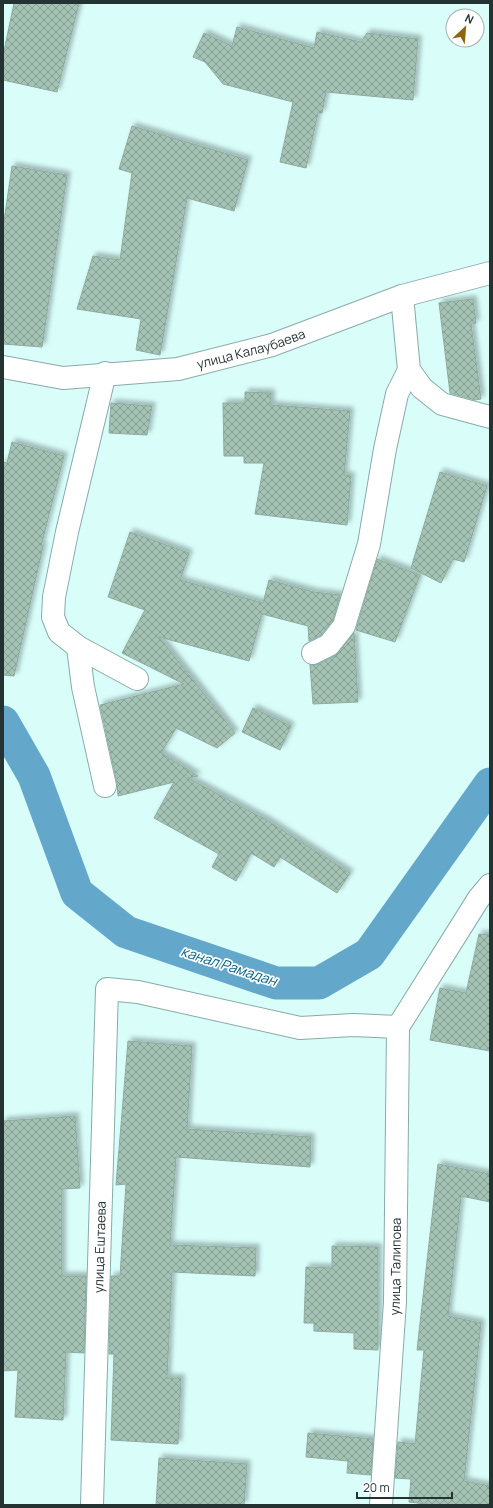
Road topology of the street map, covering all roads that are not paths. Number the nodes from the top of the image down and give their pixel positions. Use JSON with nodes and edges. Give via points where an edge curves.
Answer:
{"nodes":[{"id":1,"x":490,"y":273,"type":"edge"},
{"id":2,"x":402,"y":296,"type":"junction"},
{"id":3,"x":3,"y":367,"type":"edge"},
{"id":4,"x":409,"y":370,"type":"junction"},
{"id":5,"x":105,"y":373,"type":"junction"},
{"id":6,"x":490,"y":417,"type":"edge"},
{"id":7,"x":78,"y":647,"type":"junction"},
{"id":8,"x":313,"y":653,"type":"dead end"},
{"id":9,"x":137,"y":679,"type":"dead end"},
{"id":10,"x":105,"y":786,"type":"dead end"},
{"id":11,"x":490,"y":885,"type":"edge"},
{"id":12,"x":398,"y":1028,"type":"junction"},
{"id":13,"x":92,"y":1505,"type":"edge"},
{"id":14,"x":381,"y":1505,"type":"edge"}],
"edges":[{"from":1,"to":2,"type":"street","name":"улица Калаубаева"},
{"from":2,"to":4,"type":"street"},
{"from":2,"to":5,"type":"street","name":"улица Калаубаева","via":[[264,347],[178,369]]},
{"from":3,"to":5,"type":"street","name":"улица Калаубаева","via":[[64,378]]},
{"from":4,"to":6,"type":"street","via":[[422,388],[442,404]]},
{"from":4,"to":8,"type":"street","via":[[397,394],[369,544],[344,626],[329,645]]},
{"from":5,"to":7,"type":"street","via":[[54,597],[53,617],[59,632]]},
{"from":7,"to":9,"type":"street"},
{"from":7,"to":10,"type":"street","via":[[83,687]]},
{"from":11,"to":12,"type":"street","via":[[479,898]]},
{"from":12,"to":13,"type":"street","name":"улица Ештаева","via":[[353,1025],[300,1028],[138,992],[107,989]]},
{"from":12,"to":14,"type":"street","name":"улица Талипова","via":[[395,1302]]}]}
